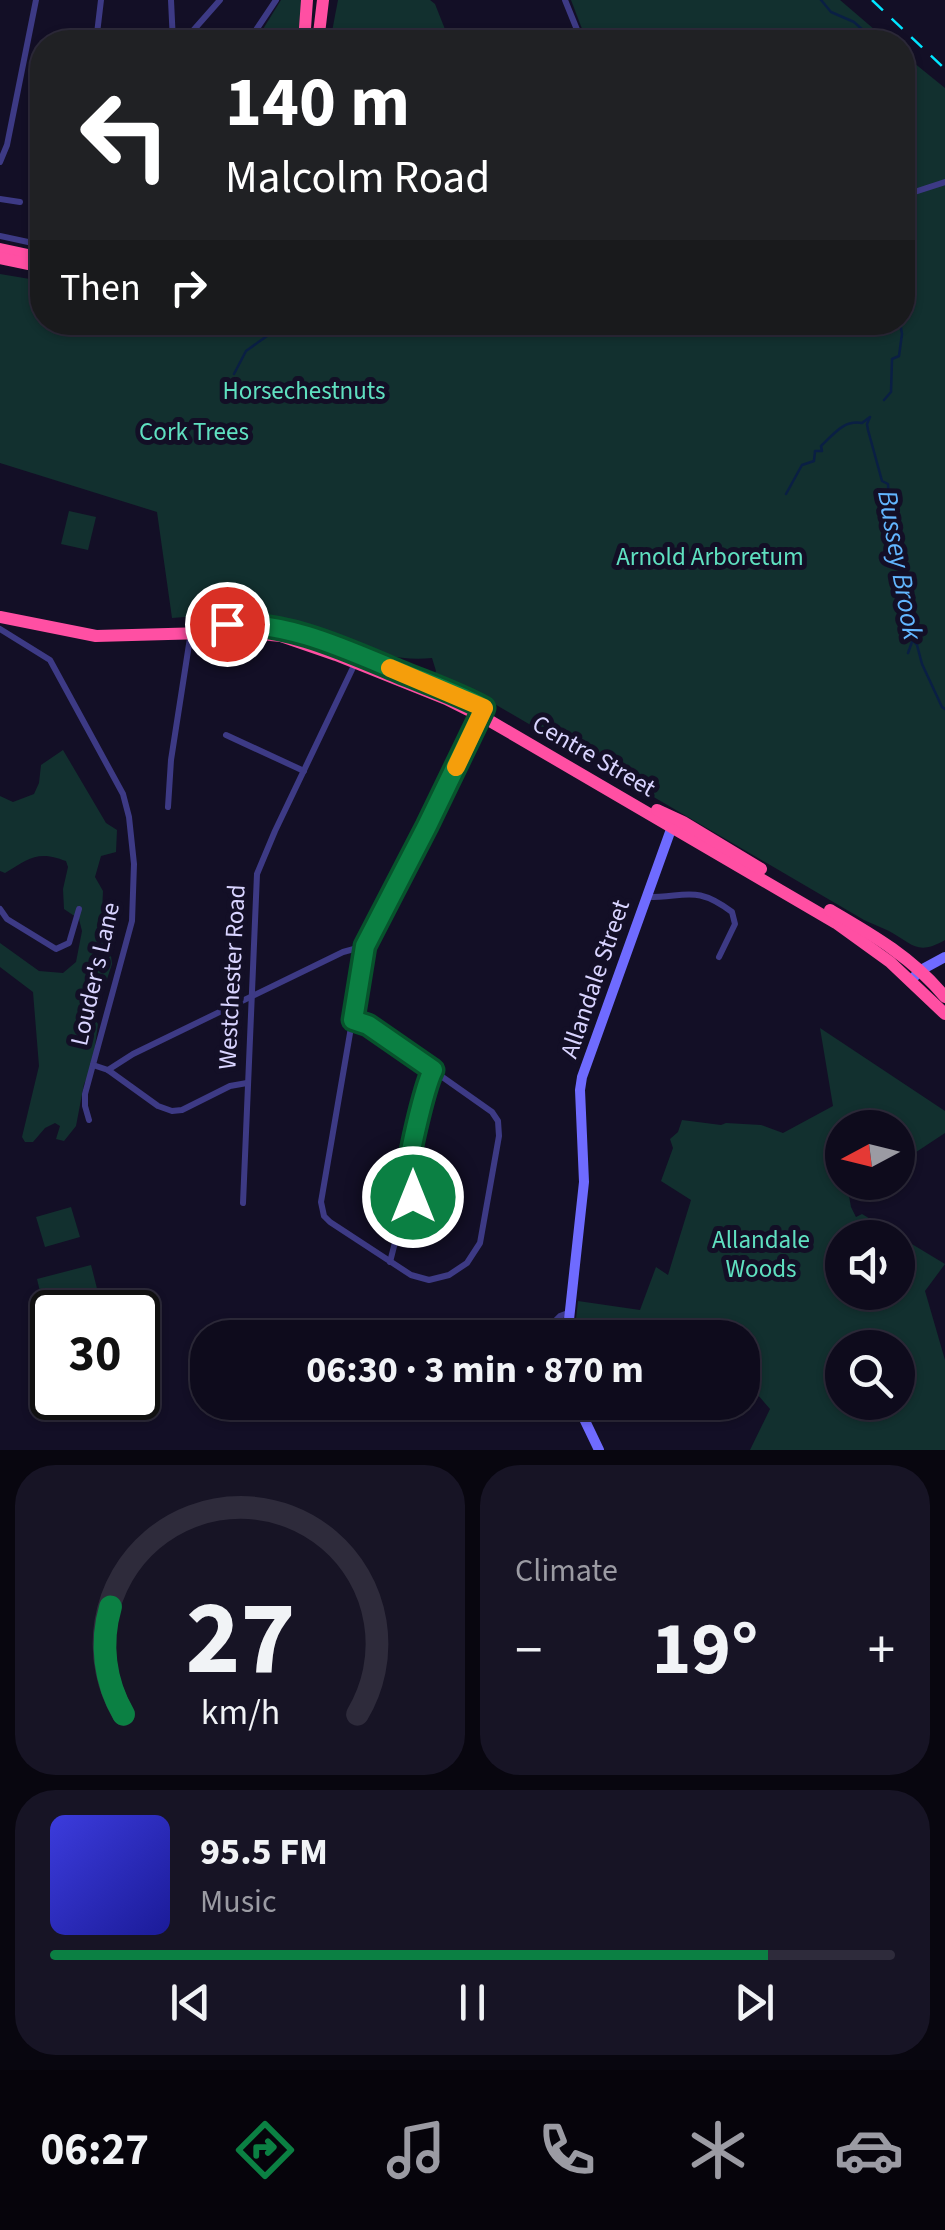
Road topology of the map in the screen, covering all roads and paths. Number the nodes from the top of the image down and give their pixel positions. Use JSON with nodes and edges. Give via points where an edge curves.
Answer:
{"nodes":[{"id":1,"x":36,"y":0,"type":"edge"},
{"id":2,"x":100,"y":0,"type":"edge"},
{"id":3,"x":171,"y":0,"type":"edge"},
{"id":4,"x":220,"y":0,"type":"edge"},
{"id":5,"x":276,"y":0,"type":"edge"},
{"id":6,"x":308,"y":0,"type":"edge"},
{"id":7,"x":323,"y":0,"type":"edge"},
{"id":8,"x":565,"y":0,"type":"edge"},
{"id":9,"x":30,"y":30,"type":"edge"},
{"id":10,"x":97,"y":30,"type":"edge"},
{"id":11,"x":172,"y":30,"type":"edge"},
{"id":12,"x":194,"y":30,"type":"edge"},
{"id":13,"x":256,"y":30,"type":"edge"},
{"id":14,"x":305,"y":30,"type":"edge"},
{"id":15,"x":319,"y":30,"type":"edge"},
{"id":16,"x":577,"y":30,"type":"edge"},
{"id":17,"x":30,"y":31,"type":"edge"},
{"id":18,"x":0,"y":162,"type":"edge"},
{"id":19,"x":945,"y":182,"type":"edge"},
{"id":20,"x":915,"y":192,"type":"edge"},
{"id":21,"x":0,"y":199,"type":"edge"},
{"id":22,"x":20,"y":202,"type":"dead end"},
{"id":23,"x":0,"y":236,"type":"edge"},
{"id":24,"x":30,"y":242,"type":"edge"},
{"id":25,"x":0,"y":249,"type":"edge"},
{"id":26,"x":30,"y":255,"type":"edge"},
{"id":27,"x":0,"y":258,"type":"edge"},
{"id":28,"x":30,"y":264,"type":"edge"},
{"id":29,"x":0,"y":608,"type":"edge"},
{"id":30,"x":0,"y":617,"type":"edge"},
{"id":31,"x":16,"y":621,"type":"junction"},
{"id":32,"x":0,"y":629,"type":"edge"},
{"id":33,"x":192,"y":629,"type":"junction"},
{"id":34,"x":12,"y":636,"type":"junction"},
{"id":35,"x":357,"y":659,"type":"junction"},
{"id":36,"x":482,"y":712,"type":"junction"},
{"id":37,"x":226,"y":735,"type":"dead end"},
{"id":38,"x":304,"y":771,"type":"junction"},
{"id":39,"x":168,"y":807,"type":"dead end"},
{"id":40,"x":673,"y":823,"type":"junction"},
{"id":41,"x":644,"y":897,"type":"junction"},
{"id":42,"x":79,"y":908,"type":"dead end"},
{"id":43,"x":0,"y":909,"type":"edge"},
{"id":44,"x":365,"y":946,"type":"junction"},
{"id":45,"x":719,"y":956,"type":"dead end"},
{"id":46,"x":945,"y":957,"type":"edge"},
{"id":47,"x":916,"y":975,"type":"junction"},
{"id":48,"x":945,"y":997,"type":"edge"},
{"id":49,"x":251,"y":998,"type":"junction"},
{"id":50,"x":945,"y":1014,"type":"edge"},
{"id":51,"x":353,"y":1020,"type":"junction"},
{"id":52,"x":94,"y":1065,"type":"junction"},
{"id":53,"x":108,"y":1070,"type":"junction"},
{"id":54,"x":433,"y":1070,"type":"junction"},
{"id":55,"x":247,"y":1082,"type":"junction"},
{"id":56,"x":88,"y":1120,"type":"dead end"},
{"id":57,"x":407,"y":1178,"type":"junction"},
{"id":58,"x":243,"y":1204,"type":"dead end"},
{"id":59,"x":402,"y":1215,"type":"junction"},
{"id":60,"x":390,"y":1262,"type":"junction"},
{"id":61,"x":570,"y":1312,"type":"junction"},
{"id":62,"x":556,"y":1320,"type":"edge"},
{"id":63,"x":569,"y":1320,"type":"edge"},
{"id":64,"x":585,"y":1420,"type":"edge"},
{"id":65,"x":599,"y":1450,"type":"edge"}],
"edges":[{"from":1,"to":9,"type":"street"},
{"from":2,"to":10,"type":"street"},
{"from":3,"to":11,"type":"street"},
{"from":4,"to":12,"type":"street"},
{"from":5,"to":13,"type":"street"},
{"from":6,"to":14,"type":"highway"},
{"from":7,"to":15,"type":"highway"},
{"from":8,"to":16,"type":"street"},
{"from":17,"to":18,"type":"street"},
{"from":19,"to":20,"type":"street"},
{"from":21,"to":22,"type":"street"},
{"from":23,"to":24,"type":"street"},
{"from":25,"to":26,"type":"highway"},
{"from":27,"to":28,"type":"highway"},
{"from":29,"to":33,"type":"highway","name":"Centre Street","via":[[89,627]]},
{"from":30,"to":31,"type":"highway","name":"Centre Street"},
{"from":31,"to":33,"type":"highway","name":"Centre Street","via":[[94,636]]},
{"from":31,"to":34,"type":"street"},
{"from":32,"to":34,"type":"street","name":"Louder's Lane"},
{"from":33,"to":35,"type":"highway","name":"Centre Street","via":[[271,634]]},
{"from":33,"to":39,"type":"street"},
{"from":34,"to":52,"type":"street","name":"Louder's Lane","via":[[52,663],[127,808],[132,920]]},
{"from":35,"to":36,"type":"highway","name":"Centre Street"},
{"from":35,"to":38,"type":"street","name":"Westchester Road"},
{"from":36,"to":40,"type":"highway","name":"Centre Street"},
{"from":36,"to":44,"type":"street"},
{"from":37,"to":38,"type":"street"},
{"from":38,"to":49,"type":"street","name":"Westchester Road","via":[[257,874]]},
{"from":40,"to":41,"type":"street","name":"Allandale Street"},
{"from":40,"to":47,"type":"highway","name":"Centre Street","via":[[871,934],[899,952]]},
{"from":41,"to":45,"type":"street","via":[[694,893],[732,912],[735,924]]},
{"from":41,"to":61,"type":"street","name":"Allandale Street","via":[[582,1076],[584,1182]]},
{"from":42,"to":43,"type":"street","via":[[71,940],[58,949]]},
{"from":44,"to":49,"type":"street"},
{"from":44,"to":51,"type":"street"},
{"from":46,"to":47,"type":"street"},
{"from":47,"to":48,"type":"highway","name":"Centre Street"},
{"from":47,"to":50,"type":"highway","name":"Centre Street"},
{"from":49,"to":53,"type":"street"},
{"from":49,"to":55,"type":"street","name":"Westchester Road"},
{"from":51,"to":54,"type":"street"},
{"from":51,"to":60,"type":"street","via":[[322,1209],[330,1222]]},
{"from":52,"to":53,"type":"street"},
{"from":52,"to":56,"type":"street","name":"Louder's Lane","via":[[84,1101]]},
{"from":53,"to":55,"type":"street","via":[[172,1111]]},
{"from":54,"to":57,"type":"street"},
{"from":54,"to":60,"type":"street","via":[[498,1121],[480,1243],[468,1263],[439,1279],[420,1278]]},
{"from":55,"to":58,"type":"street","name":"Westchester Road"},
{"from":57,"to":59,"type":"street","via":[[396,1199]]},
{"from":57,"to":59,"type":"street","via":[[413,1197]]},
{"from":59,"to":60,"type":"street"},
{"from":61,"to":62,"type":"street"},
{"from":61,"to":63,"type":"street","name":"Allandale Street"},
{"from":64,"to":65,"type":"street"}]}
